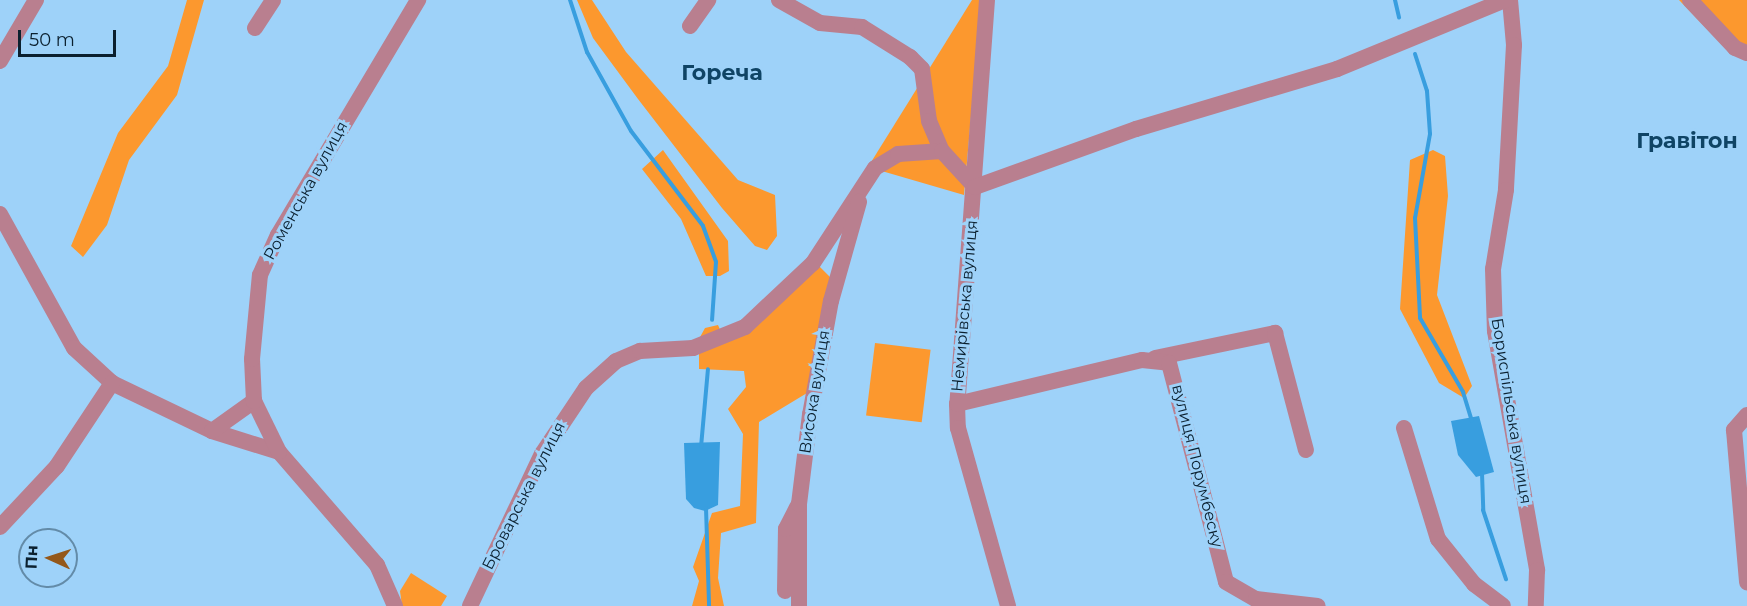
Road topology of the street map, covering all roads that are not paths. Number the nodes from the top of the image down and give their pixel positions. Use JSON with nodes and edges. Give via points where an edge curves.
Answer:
{"nodes":[{"id":1,"x":36,"y":0,"type":"edge"},
{"id":2,"x":273,"y":0,"type":"edge"},
{"id":3,"x":418,"y":0,"type":"edge"},
{"id":4,"x":708,"y":0,"type":"edge"},
{"id":5,"x":779,"y":0,"type":"edge"},
{"id":6,"x":987,"y":0,"type":"edge"},
{"id":7,"x":1505,"y":0,"type":"edge"},
{"id":8,"x":1510,"y":0,"type":"edge"},
{"id":9,"x":1690,"y":0,"type":"edge"},
{"id":10,"x":690,"y":26,"type":"dead end"},
{"id":11,"x":255,"y":28,"type":"dead end"},
{"id":12,"x":1,"y":53,"type":"edge"},
{"id":13,"x":1747,"y":53,"type":"edge"},
{"id":14,"x":942,"y":151,"type":"junction"},
{"id":15,"x":864,"y":184,"type":"junction"},
{"id":16,"x":975,"y":187,"type":"junction"},
{"id":17,"x":0,"y":214,"type":"edge"},
{"id":18,"x":1155,"y":358,"type":"junction"},
{"id":19,"x":112,"y":383,"type":"junction"},
{"id":20,"x":254,"y":401,"type":"junction"},
{"id":21,"x":957,"y":404,"type":"junction"},
{"id":22,"x":1747,"y":415,"type":"edge"},
{"id":23,"x":1404,"y":428,"type":"dead end"},
{"id":24,"x":212,"y":431,"type":"junction"},
{"id":25,"x":1741,"y":435,"type":"edge"},
{"id":26,"x":1306,"y":450,"type":"dead end"},
{"id":27,"x":279,"y":452,"type":"junction"},
{"id":28,"x":799,"y":504,"type":"junction"},
{"id":29,"x":0,"y":527,"type":"edge"},
{"id":30,"x":1747,"y":582,"type":"edge"},
{"id":31,"x":785,"y":591,"type":"dead end"},
{"id":32,"x":395,"y":606,"type":"edge"},
{"id":33,"x":470,"y":606,"type":"edge"},
{"id":34,"x":800,"y":606,"type":"edge"},
{"id":35,"x":1008,"y":606,"type":"edge"},
{"id":36,"x":1318,"y":606,"type":"edge"},
{"id":37,"x":1503,"y":606,"type":"edge"},
{"id":38,"x":1536,"y":606,"type":"edge"}],
"edges":[{"from":1,"to":12,"type":"street"},
{"from":2,"to":11,"type":"street"},
{"from":3,"to":20,"type":"street","name":"Роменська вулиця","via":[[260,275]]},
{"from":4,"to":10,"type":"street"},
{"from":5,"to":14,"type":"street","via":[[820,23],[862,27],[910,57],[922,69],[929,120]]},
{"from":6,"to":16,"type":"street","name":"Немирівська вулиця"},
{"from":7,"to":16,"type":"street","via":[[1337,69],[1136,129]]},
{"from":8,"to":38,"type":"street","name":"Бориспільська вулиця","via":[[1514,45],[1506,190],[1493,269],[1495,331],[1537,570]]},
{"from":9,"to":13,"type":"street","via":[[1735,48]]},
{"from":14,"to":15,"type":"street","name":"Броварська вулиця","via":[[898,154],[875,168]]},
{"from":14,"to":16,"type":"street"},
{"from":15,"to":28,"type":"street","name":"Висока вулиця","via":[[831,301]]},
{"from":15,"to":33,"type":"street","name":"Броварська вулиця","via":[[813,263],[745,327],[693,348],[640,351],[616,361],[586,388],[542,454]]},
{"from":16,"to":21,"type":"street","name":"Немирівська вулиця"},
{"from":17,"to":19,"type":"street","via":[[74,348]]},
{"from":18,"to":21,"type":"street"},
{"from":18,"to":26,"type":"street","via":[[1275,333]]},
{"from":18,"to":36,"type":"street","name":"вулиця Порумбеску","via":[[1169,363],[1175,376],[1226,582],[1256,599]]},
{"from":19,"to":24,"type":"street"},
{"from":19,"to":29,"type":"street","via":[[57,466]]},
{"from":20,"to":24,"type":"street"},
{"from":20,"to":27,"type":"street","name":"Роменська вулиця"},
{"from":21,"to":35,"type":"street","name":"Немирівська вулиця","via":[[958,428]]},
{"from":22,"to":25,"type":"street"},
{"from":23,"to":37,"type":"street","via":[[1438,539],[1474,584]]},
{"from":24,"to":27,"type":"street"},
{"from":25,"to":30,"type":"street"},
{"from":27,"to":32,"type":"street","name":"Роменська вулиця","via":[[377,565]]},
{"from":28,"to":31,"type":"street","via":[[786,529]]},
{"from":28,"to":34,"type":"street","name":"Висока вулиця"}]}
